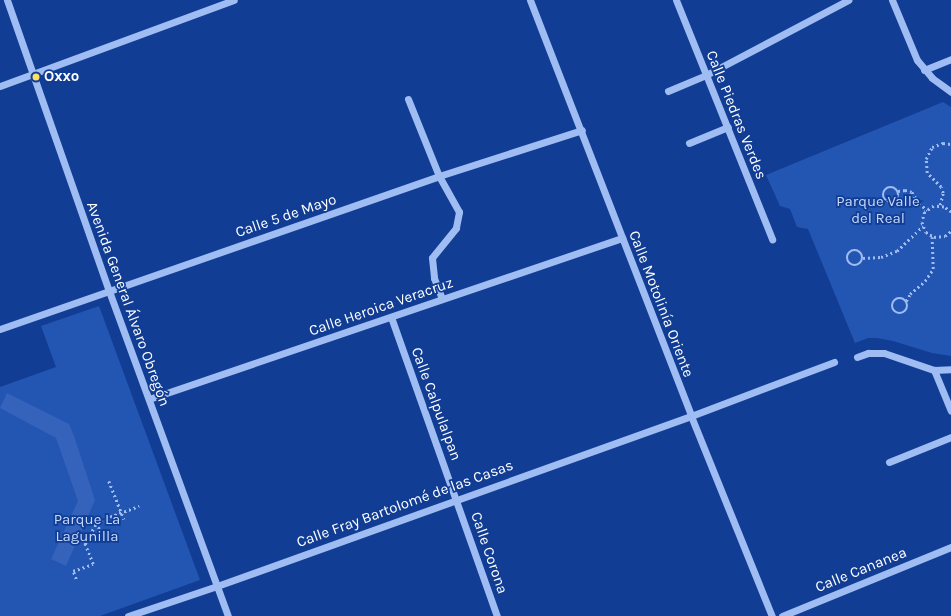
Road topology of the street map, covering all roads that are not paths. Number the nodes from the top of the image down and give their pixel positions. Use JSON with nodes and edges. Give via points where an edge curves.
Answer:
{"nodes":[{"id":1,"x":7,"y":0,"type":"edge"},
{"id":2,"x":234,"y":0,"type":"edge"},
{"id":3,"x":530,"y":0,"type":"edge"},
{"id":4,"x":676,"y":0,"type":"edge"},
{"id":5,"x":848,"y":0,"type":"edge"},
{"id":6,"x":892,"y":0,"type":"edge"},
{"id":7,"x":951,"y":59,"type":"edge"},
{"id":8,"x":924,"y":70,"type":"junction"},
{"id":9,"x":33,"y":74,"type":"junction"},
{"id":10,"x":706,"y":75,"type":"junction"},
{"id":11,"x":0,"y":86,"type":"edge"},
{"id":12,"x":668,"y":91,"type":"dead end"},
{"id":13,"x":951,"y":92,"type":"edge"},
{"id":14,"x":408,"y":99,"type":"dead end"},
{"id":15,"x":728,"y":127,"type":"junction"},
{"id":16,"x":582,"y":130,"type":"junction"},
{"id":17,"x":689,"y":143,"type":"dead end"},
{"id":18,"x":439,"y":176,"type":"junction"},
{"id":19,"x":622,"y":238,"type":"junction"},
{"id":20,"x":772,"y":239,"type":"dead end"},
{"id":21,"x":109,"y":291,"type":"junction"},
{"id":22,"x":442,"y":299,"type":"junction"},
{"id":23,"x":391,"y":317,"type":"junction"},
{"id":24,"x":0,"y":329,"type":"edge"},
{"id":25,"x":857,"y":357,"type":"dead end"},
{"id":26,"x":834,"y":362,"type":"dead end"},
{"id":27,"x":951,"y":369,"type":"edge"},
{"id":28,"x":934,"y":370,"type":"junction"},
{"id":29,"x":149,"y":399,"type":"junction"},
{"id":30,"x":951,"y":411,"type":"edge"},
{"id":31,"x":691,"y":416,"type":"junction"},
{"id":32,"x":951,"y":437,"type":"edge"},
{"id":33,"x":889,"y":462,"type":"dead end"},
{"id":34,"x":457,"y":499,"type":"junction"},
{"id":35,"x":951,"y":547,"type":"edge"},
{"id":36,"x":217,"y":586,"type":"junction"},
{"id":37,"x":128,"y":616,"type":"edge"},
{"id":38,"x":228,"y":616,"type":"edge"},
{"id":39,"x":497,"y":616,"type":"edge"},
{"id":40,"x":772,"y":616,"type":"edge"},
{"id":41,"x":782,"y":616,"type":"edge"}],
"edges":[{"from":1,"to":9,"type":"street","name":"Avenida General Álvaro Obregón"},
{"from":2,"to":9,"type":"street"},
{"from":3,"to":16,"type":"street","name":"Calle Motolinía Oriente"},
{"from":4,"to":10,"type":"street","name":"Calle Piedras Verdes"},
{"from":5,"to":10,"type":"street"},
{"from":6,"to":8,"type":"street","via":[[910,46]]},
{"from":7,"to":8,"type":"street"},
{"from":8,"to":13,"type":"street"},
{"from":9,"to":11,"type":"street"},
{"from":9,"to":21,"type":"street","name":"Avenida General Álvaro Obregón"},
{"from":10,"to":12,"type":"street"},
{"from":10,"to":15,"type":"street","name":"Calle Piedras Verdes"},
{"from":14,"to":18,"type":"street"},
{"from":15,"to":17,"type":"street"},
{"from":15,"to":20,"type":"street","name":"Calle Piedras Verdes"},
{"from":16,"to":18,"type":"street","name":"Calle 5 de Mayo"},
{"from":16,"to":19,"type":"street","name":"Calle Motolinía Oriente"},
{"from":18,"to":21,"type":"street","name":"Calle 5 de Mayo"},
{"from":18,"to":22,"type":"street","via":[[457,207],[459,217],[456,228],[432,258],[434,278]]},
{"from":19,"to":22,"type":"street","name":"Calle Heroica Veracruz"},
{"from":19,"to":31,"type":"street","name":"Calle Motolinía Oriente"},
{"from":21,"to":24,"type":"street","name":"Calle 5 de Mayo"},
{"from":21,"to":29,"type":"street","name":"Avenida General Álvaro Obregón"},
{"from":22,"to":23,"type":"street","name":"Calle Heroica Veracruz"},
{"from":23,"to":29,"type":"street","name":"Calle Heroica Veracruz"},
{"from":23,"to":34,"type":"street","name":"Calle Calpulalpan"},
{"from":25,"to":28,"type":"street","via":[[868,353],[884,353]]},
{"from":26,"to":31,"type":"street","name":"Calle Fray Bartolomé de las Casas"},
{"from":27,"to":28,"type":"street"},
{"from":28,"to":30,"type":"street"},
{"from":29,"to":36,"type":"street","name":"Avenida General Álvaro Obregón"},
{"from":31,"to":34,"type":"street","name":"Calle Fray Bartolomé de las Casas"},
{"from":31,"to":40,"type":"street","name":"Calle Motolinía Oriente"},
{"from":32,"to":33,"type":"street"},
{"from":34,"to":36,"type":"street","name":"Calle Fray Bartolomé de las Casas"},
{"from":34,"to":39,"type":"street","name":"Calle Corona"},
{"from":35,"to":41,"type":"street","name":"Calle Cananea"},
{"from":36,"to":37,"type":"street","name":"Calle Fray Bartolomé de las Casas"},
{"from":36,"to":38,"type":"street","name":"Avenida General Álvaro Obregón"}]}
